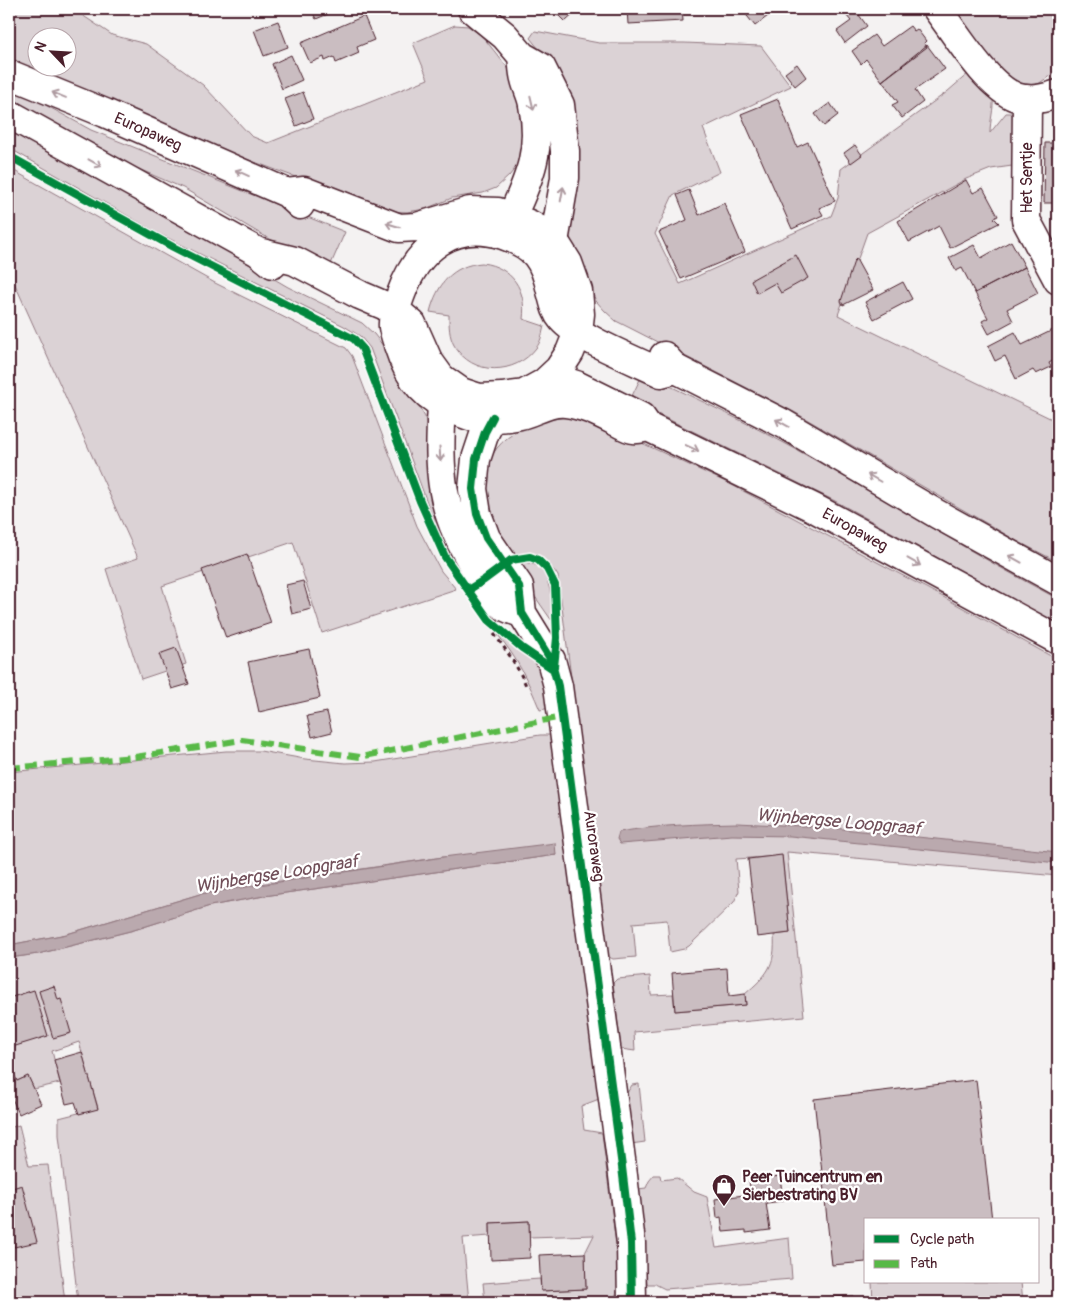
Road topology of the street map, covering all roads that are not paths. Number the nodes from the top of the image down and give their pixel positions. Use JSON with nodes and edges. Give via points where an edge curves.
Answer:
{"nodes":[{"id":1,"x":472,"y":9,"type":"edge"},
{"id":2,"x":937,"y":9,"type":"edge"},
{"id":3,"x":522,"y":56,"type":"junction"},
{"id":4,"x":9,"y":74,"type":"edge"},
{"id":5,"x":1058,"y":94,"type":"edge"},
{"id":6,"x":1027,"y":99,"type":"junction"},
{"id":7,"x":9,"y":114,"type":"edge"},
{"id":8,"x":287,"y":193,"type":"junction"},
{"id":9,"x":508,"y":226,"type":"junction"},
{"id":10,"x":554,"y":242,"type":"junction"},
{"id":11,"x":424,"y":254,"type":"junction"},
{"id":12,"x":1058,"y":280,"type":"edge"},
{"id":13,"x":394,"y":319,"type":"junction"},
{"id":14,"x":579,"y":323,"type":"junction"},
{"id":15,"x":546,"y":394,"type":"junction"},
{"id":16,"x":442,"y":405,"type":"junction"},
{"id":17,"x":498,"y":407,"type":"junction"},
{"id":18,"x":1058,"y":581,"type":"edge"},
{"id":19,"x":512,"y":622,"type":"junction"},
{"id":20,"x":1058,"y":640,"type":"edge"},
{"id":21,"x":632,"y":1302,"type":"edge"}],
"edges":[{"from":1,"to":3,"type":"main road","via":[[505,36]]},
{"from":2,"to":6,"type":"main road","via":[[999,86]]},
{"from":3,"to":9,"type":"main road","one_way":true,"via":[[524,78],[533,103],[537,135],[535,160]]},
{"from":10,"to":3,"type":"main road","one_way":true,"via":[[565,178],[560,105],[541,67]]},
{"from":8,"to":4,"type":"main road","name":"Europaweg","one_way":true},
{"from":5,"to":6,"type":"main road"},
{"from":6,"to":12,"type":"main road","name":"Het Sentje","via":[[1026,220]]},
{"from":7,"to":13,"type":"main road","one_way":true,"via":[[258,252],[286,274]]},
{"from":9,"to":8,"type":"main road","name":"Europaweg","one_way":true,"via":[[498,212],[470,211],[417,227],[398,228],[304,191]]},
{"from":8,"to":11,"type":"main road","name":"Europaweg","via":[[298,205],[390,244]]},
{"from":9,"to":10,"type":"main road","via":[[545,233]]},
{"from":9,"to":11,"type":"main road","via":[[486,231],[463,231],[444,238]]},
{"from":9,"to":14,"type":"main road","via":[[546,269],[555,307],[561,318]]},
{"from":10,"to":14,"type":"main road","via":[[568,263],[578,291]]},
{"from":11,"to":13,"type":"main road","via":[[405,284]]},
{"from":13,"to":16,"type":"main road","via":[[404,363],[416,384]]},
{"from":13,"to":17,"type":"main road","via":[[412,324],[428,360],[441,378],[461,392]]},
{"from":14,"to":15,"type":"main road","via":[[570,352]]},
{"from":18,"to":14,"type":"main road","one_way":true,"via":[[862,472],[784,424],[676,369],[661,373]]},
{"from":15,"to":17,"type":"main road","via":[[516,416]]},
{"from":15,"to":20,"type":"main road","name":"Europaweg","one_way":true,"via":[[564,381],[576,385],[641,417],[648,427],[814,508]]},
{"from":16,"to":17,"type":"main road","via":[[473,417]]},
{"from":16,"to":19,"type":"main road","name":"Auroraweg","one_way":true,"via":[[439,447],[443,490],[450,518],[463,548]]},
{"from":17,"to":19,"type":"main road","name":"Auroraweg","via":[[476,459],[472,489],[486,538],[519,586]]},
{"from":19,"to":21,"type":"main road","name":"Auroraweg","via":[[551,660],[558,686],[622,1167],[631,1243]]}]}
